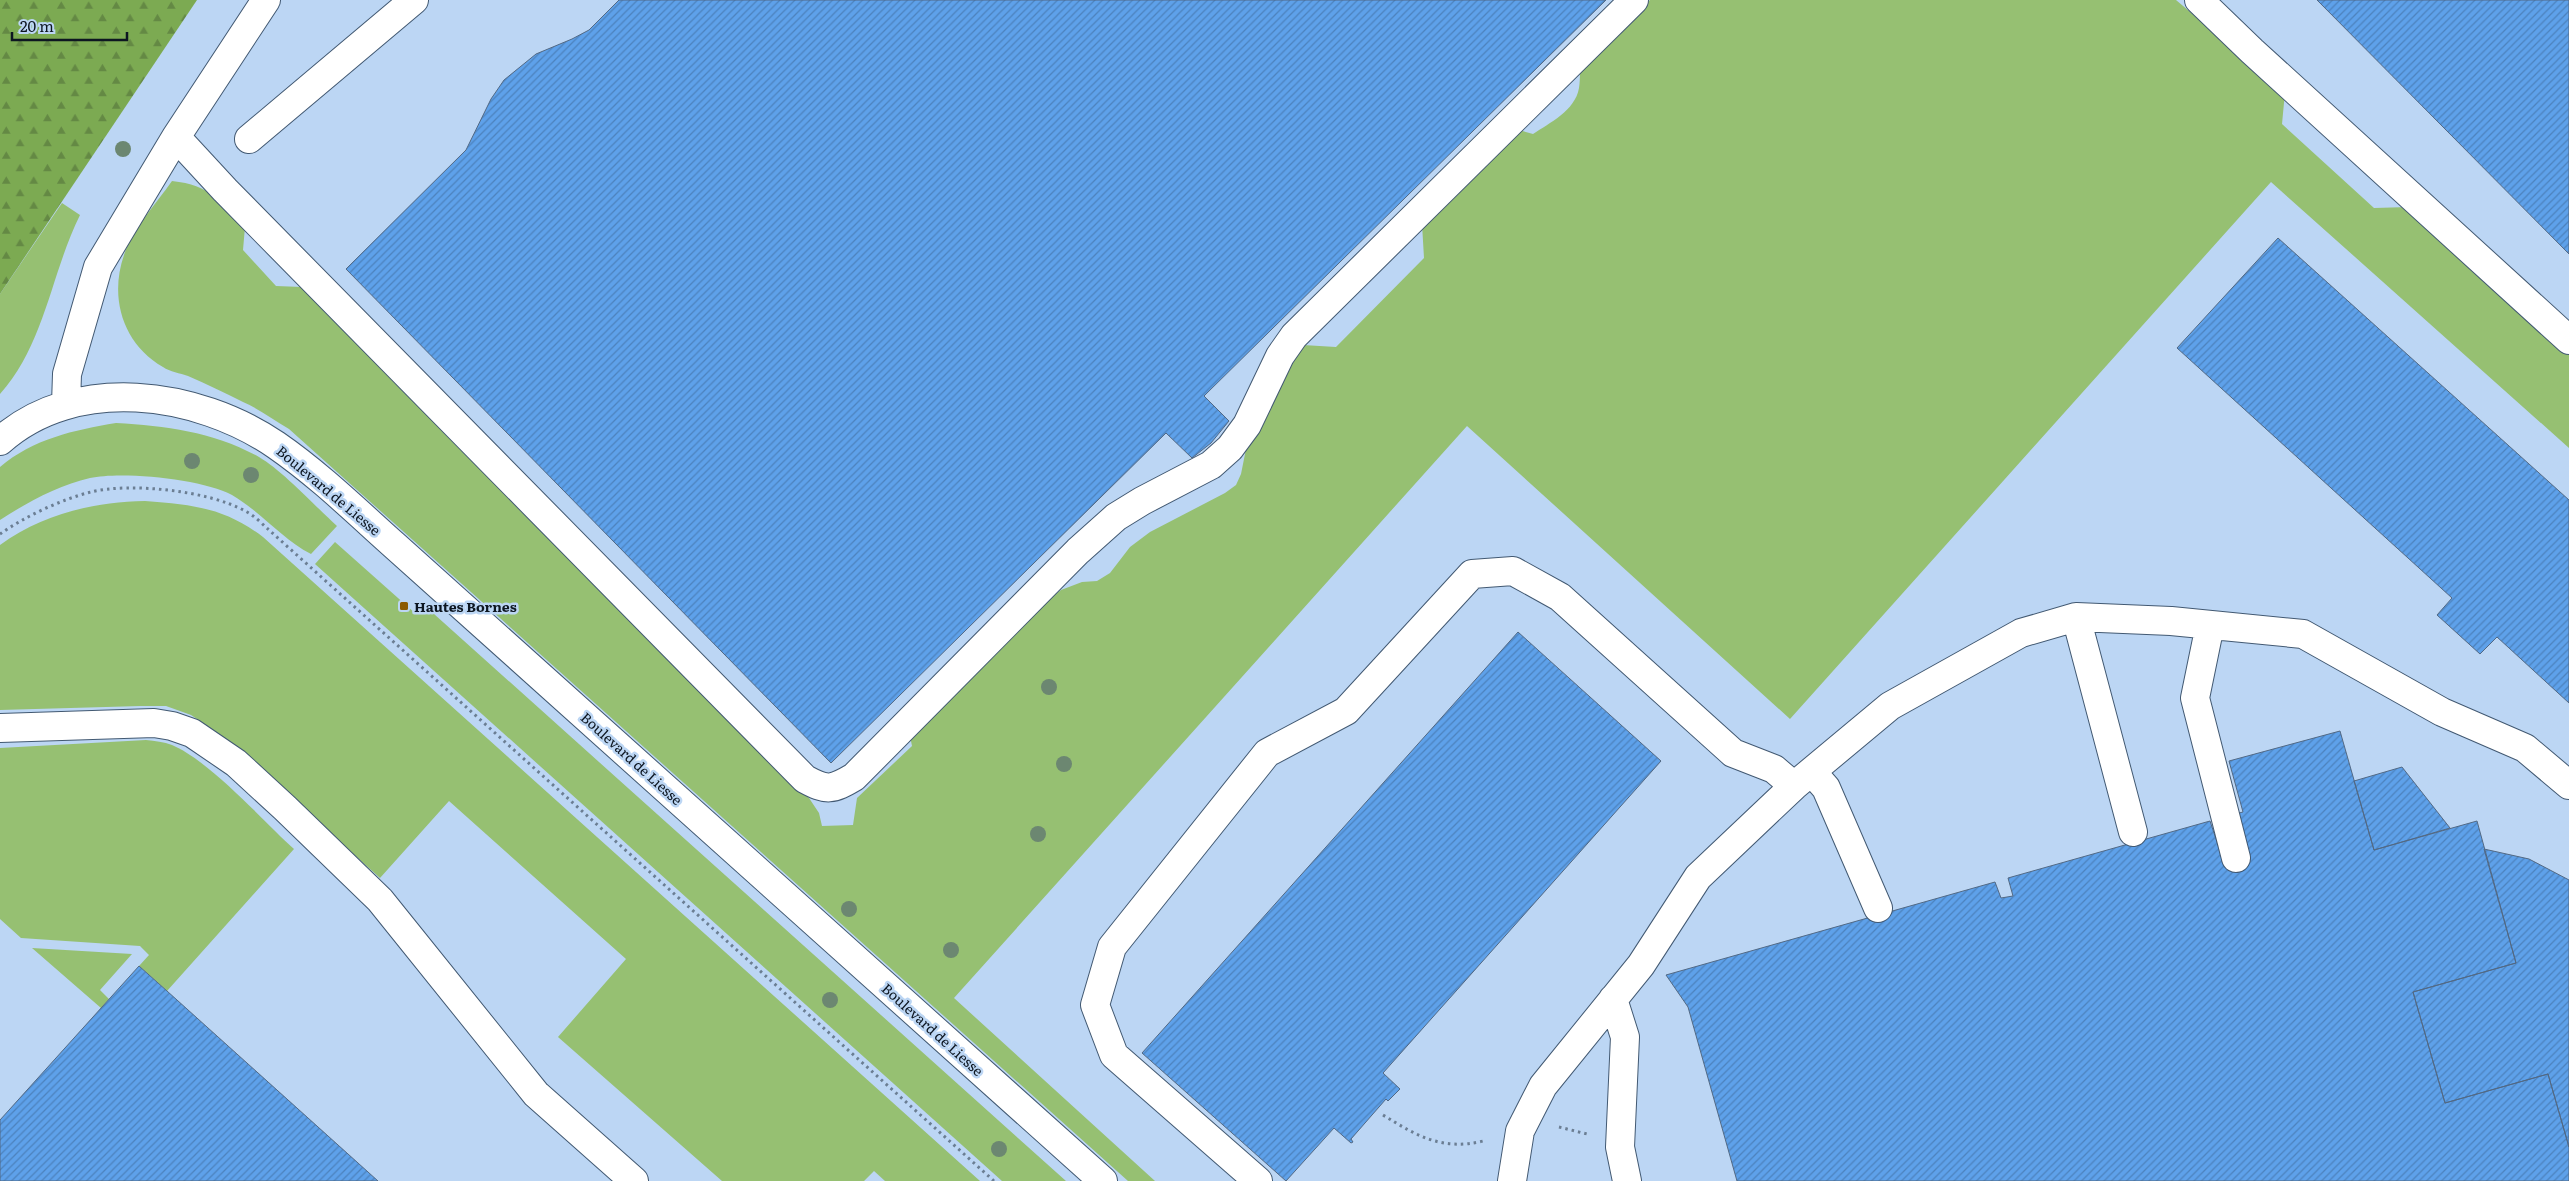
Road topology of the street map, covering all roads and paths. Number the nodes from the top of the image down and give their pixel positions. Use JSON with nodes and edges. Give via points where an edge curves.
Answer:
{"nodes":[{"id":1,"x":266,"y":0,"type":"edge"},
{"id":2,"x":414,"y":0,"type":"edge"},
{"id":3,"x":1634,"y":0,"type":"edge"},
{"id":4,"x":2199,"y":0,"type":"edge"},
{"id":5,"x":176,"y":137,"type":"junction"},
{"id":6,"x":249,"y":140,"type":"dead end"},
{"id":7,"x":2569,"y":340,"type":"edge"},
{"id":8,"x":66,"y":404,"type":"junction"},
{"id":9,"x":0,"y":441,"type":"edge"},
{"id":10,"x":0,"y":534,"type":"edge"},
{"id":11,"x":2076,"y":617,"type":"junction"},
{"id":12,"x":2210,"y":625,"type":"junction"},
{"id":13,"x":0,"y":728,"type":"edge"},
{"id":14,"x":1803,"y":779,"type":"junction"},
{"id":15,"x":2569,"y":785,"type":"edge"},
{"id":16,"x":2134,"y":832,"type":"dead end"},
{"id":17,"x":2236,"y":858,"type":"dead end"},
{"id":18,"x":1878,"y":908,"type":"dead end"},
{"id":19,"x":1612,"y":1000,"type":"junction"},
{"id":20,"x":634,"y":1181,"type":"edge"},
{"id":21,"x":994,"y":1181,"type":"edge"},
{"id":22,"x":1103,"y":1181,"type":"edge"},
{"id":23,"x":1258,"y":1181,"type":"edge"},
{"id":24,"x":1512,"y":1181,"type":"edge"},
{"id":25,"x":1627,"y":1181,"type":"edge"}],
"edges":[{"from":1,"to":5,"type":"street"},
{"from":2,"to":6,"type":"street"},
{"from":3,"to":5,"type":"street","via":[[1294,336],[1280,356],[1247,425],[1230,448],[1211,466],[1142,500],[1116,517],[1078,551],[854,777],[836,788],[821,788],[805,779]]},
{"from":4,"to":7,"type":"street"},
{"from":5,"to":8,"type":"street","via":[[98,267],[66,374]]},
{"from":8,"to":9,"type":"street","name":"Boulevard de Liesse","via":[[38,416]]},
{"from":8,"to":22,"type":"street","name":"Boulevard de Liesse","via":[[126,397],[174,404],[210,412],[274,444]]},
{"from":10,"to":21,"type":"path","via":[[64,501],[92,492],[120,489],[184,493],[215,499],[245,511]]},
{"from":11,"to":12,"type":"street"},
{"from":11,"to":14,"type":"street","via":[[2021,633],[1890,706]]},
{"from":11,"to":16,"type":"street"},
{"from":12,"to":15,"type":"street","via":[[2304,634],[2442,712],[2525,748]]},
{"from":12,"to":17,"type":"street","via":[[2196,698]]},
{"from":13,"to":20,"type":"street","via":[[154,723],[192,733],[216,748],[285,808],[380,900],[536,1094]]},
{"from":14,"to":18,"type":"street","via":[[1826,788]]},
{"from":14,"to":19,"type":"street","via":[[1698,877],[1641,965]]},
{"from":14,"to":23,"type":"street","via":[[1733,752],[1560,597],[1514,571],[1472,574],[1346,711],[1267,753],[1112,947],[1095,1006],[1114,1055]]},
{"from":19,"to":24,"type":"street","via":[[1543,1086],[1520,1131]]},
{"from":19,"to":25,"type":"street","via":[[1625,1038],[1620,1147]]}]}
